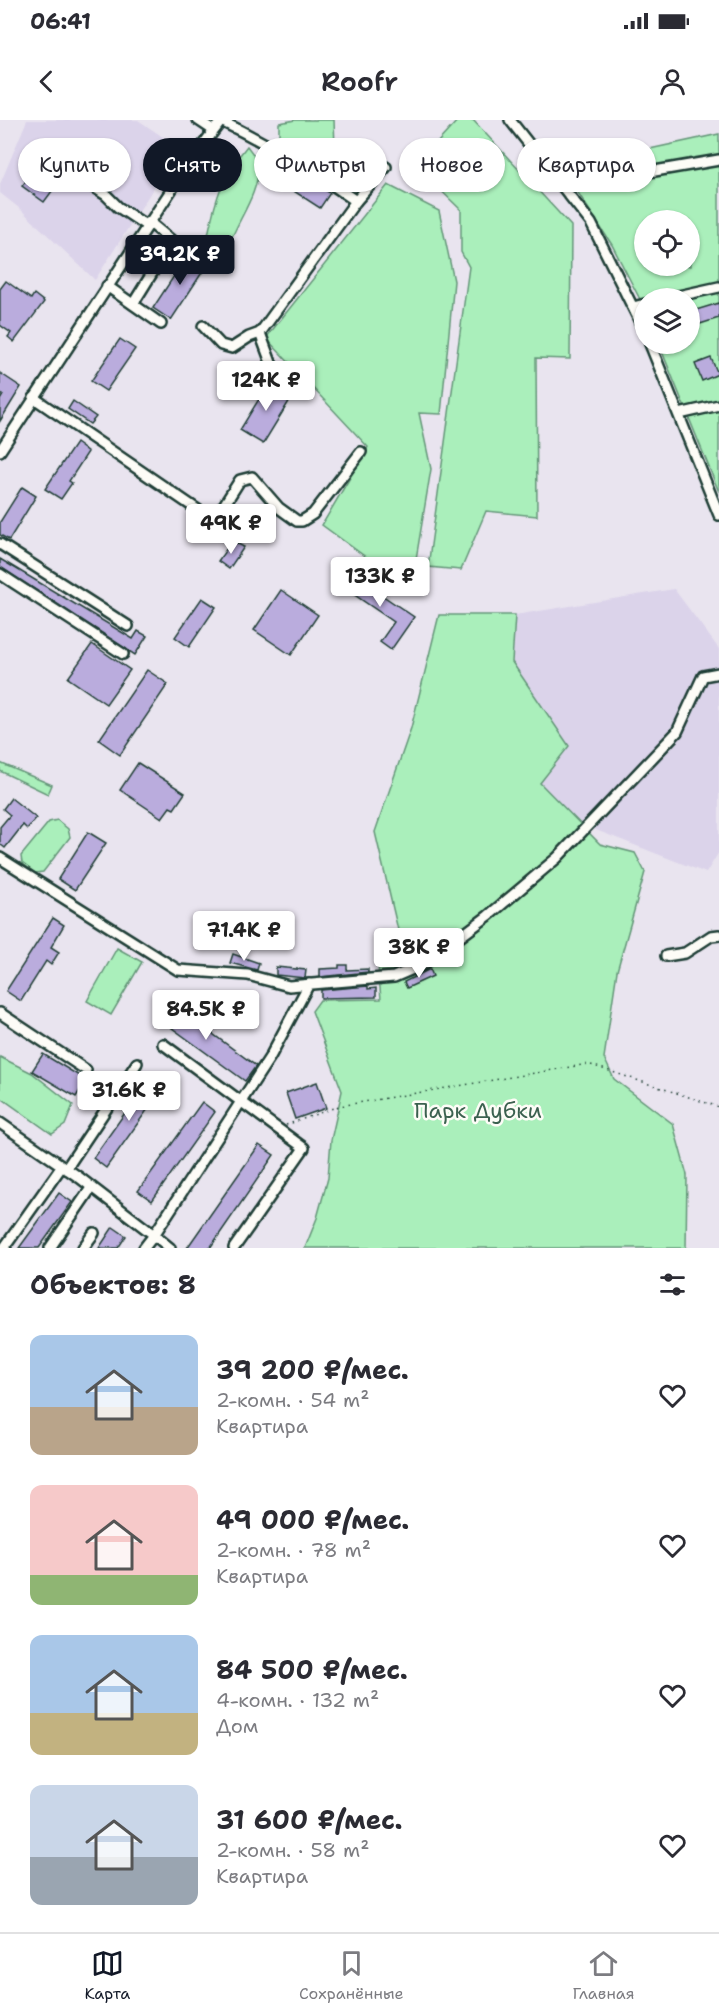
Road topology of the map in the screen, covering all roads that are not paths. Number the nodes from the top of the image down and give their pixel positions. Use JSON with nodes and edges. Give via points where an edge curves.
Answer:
{"nodes":[{"id":1,"x":198,"y":120,"type":"edge"},
{"id":2,"x":510,"y":120,"type":"edge"},
{"id":3,"x":221,"y":121,"type":"edge"},
{"id":4,"x":213,"y":130,"type":"junction"},
{"id":5,"x":524,"y":138,"type":"edge"},
{"id":6,"x":719,"y":160,"type":"edge"},
{"id":7,"x":656,"y":171,"type":"edge"},
{"id":8,"x":101,"y":192,"type":"edge"},
{"id":9,"x":364,"y":192,"type":"edge"},
{"id":10,"x":567,"y":192,"type":"edge"},
{"id":11,"x":356,"y":201,"type":"junction"},
{"id":12,"x":148,"y":224,"type":"junction"},
{"id":13,"x":107,"y":286,"type":"junction"},
{"id":14,"x":719,"y":287,"type":"edge"},
{"id":15,"x":700,"y":291,"type":"edge"},
{"id":16,"x":133,"y":304,"type":"junction"},
{"id":17,"x":633,"y":307,"type":"edge"},
{"id":18,"x":161,"y":324,"type":"dead end"},
{"id":19,"x":204,"y":326,"type":"dead end"},
{"id":20,"x":260,"y":333,"type":"junction"},
{"id":21,"x":654,"y":354,"type":"edge"},
{"id":22,"x":273,"y":368,"type":"dead end"},
{"id":23,"x":34,"y":398,"type":"junction"},
{"id":24,"x":719,"y":405,"type":"edge"},
{"id":25,"x":679,"y":414,"type":"junction"},
{"id":26,"x":0,"y":451,"type":"edge"},
{"id":27,"x":362,"y":452,"type":"dead end"},
{"id":28,"x":719,"y":514,"type":"edge"},
{"id":29,"x":214,"y":521,"type":"junction"},
{"id":30,"x":236,"y":536,"type":"dead end"},
{"id":31,"x":0,"y":544,"type":"edge"},
{"id":32,"x":0,"y":574,"type":"edge"},
{"id":33,"x":128,"y":626,"type":"dead end"},
{"id":34,"x":123,"y":654,"type":"dead end"},
{"id":35,"x":719,"y":673,"type":"edge"},
{"id":36,"x":0,"y":858,"type":"edge"},
{"id":37,"x":719,"y":935,"type":"edge"},
{"id":38,"x":666,"y":956,"type":"dead end"},
{"id":39,"x":309,"y":984,"type":"junction"},
{"id":40,"x":0,"y":1013,"type":"edge"},
{"id":41,"x":163,"y":1044,"type":"dead end"},
{"id":42,"x":137,"y":1063,"type":"dead end"},
{"id":43,"x":86,"y":1070,"type":"dead end"},
{"id":44,"x":241,"y":1101,"type":"junction"},
{"id":45,"x":0,"y":1123,"type":"edge"},
{"id":46,"x":64,"y":1167,"type":"junction"},
{"id":47,"x":91,"y":1188,"type":"junction"},
{"id":48,"x":94,"y":1233,"type":"dead end"},
{"id":49,"x":154,"y":1235,"type":"junction"},
{"id":50,"x":4,"y":1248,"type":"edge"},
{"id":51,"x":50,"y":1248,"type":"edge"},
{"id":52,"x":83,"y":1248,"type":"edge"},
{"id":53,"x":144,"y":1248,"type":"edge"},
{"id":54,"x":170,"y":1248,"type":"edge"},
{"id":55,"x":234,"y":1248,"type":"edge"}],
"edges":[{"from":1,"to":4,"type":"street"},
{"from":2,"to":5,"type":"street"},
{"from":3,"to":4,"type":"street"},
{"from":3,"to":11,"type":"street","via":[[304,164]]},
{"from":4,"to":12,"type":"street"},
{"from":6,"to":7,"type":"street"},
{"from":8,"to":12,"type":"street"},
{"from":9,"to":11,"type":"street"},
{"from":10,"to":17,"type":"street","via":[[591,223]]},
{"from":11,"to":20,"type":"street"},
{"from":12,"to":13,"type":"street"},
{"from":12,"to":16,"type":"street","via":[[172,241]]},
{"from":13,"to":16,"type":"street"},
{"from":13,"to":23,"type":"street"},
{"from":14,"to":15,"type":"street"},
{"from":16,"to":18,"type":"street"},
{"from":19,"to":20,"type":"street","via":[[221,345],[232,348]]},
{"from":20,"to":22,"type":"street"},
{"from":21,"to":25,"type":"street"},
{"from":23,"to":26,"type":"street"},
{"from":23,"to":29,"type":"street"},
{"from":24,"to":25,"type":"street"},
{"from":25,"to":28,"type":"street"},
{"from":27,"to":29,"type":"street","via":[[313,514],[302,521],[279,508],[252,477],[240,480]]},
{"from":29,"to":30,"type":"street"},
{"from":31,"to":33,"type":"street"},
{"from":32,"to":34,"type":"street"},
{"from":35,"to":39,"type":"street","via":[[703,676],[677,732],[556,858],[488,916],[424,964],[394,977]]},
{"from":36,"to":39,"type":"street","via":[[178,970],[248,975],[289,986]]},
{"from":37,"to":38,"type":"street","via":[[686,953]]},
{"from":39,"to":44,"type":"street"},
{"from":40,"to":43,"type":"street"},
{"from":41,"to":44,"type":"street"},
{"from":42,"to":46,"type":"street"},
{"from":44,"to":49,"type":"street"},
{"from":44,"to":55,"type":"street","via":[[304,1148]]},
{"from":45,"to":46,"type":"street"},
{"from":46,"to":47,"type":"street"},
{"from":46,"to":50,"type":"street"},
{"from":47,"to":49,"type":"street"},
{"from":47,"to":51,"type":"street"},
{"from":48,"to":52,"type":"street"},
{"from":49,"to":53,"type":"street"},
{"from":49,"to":54,"type":"street"}]}
